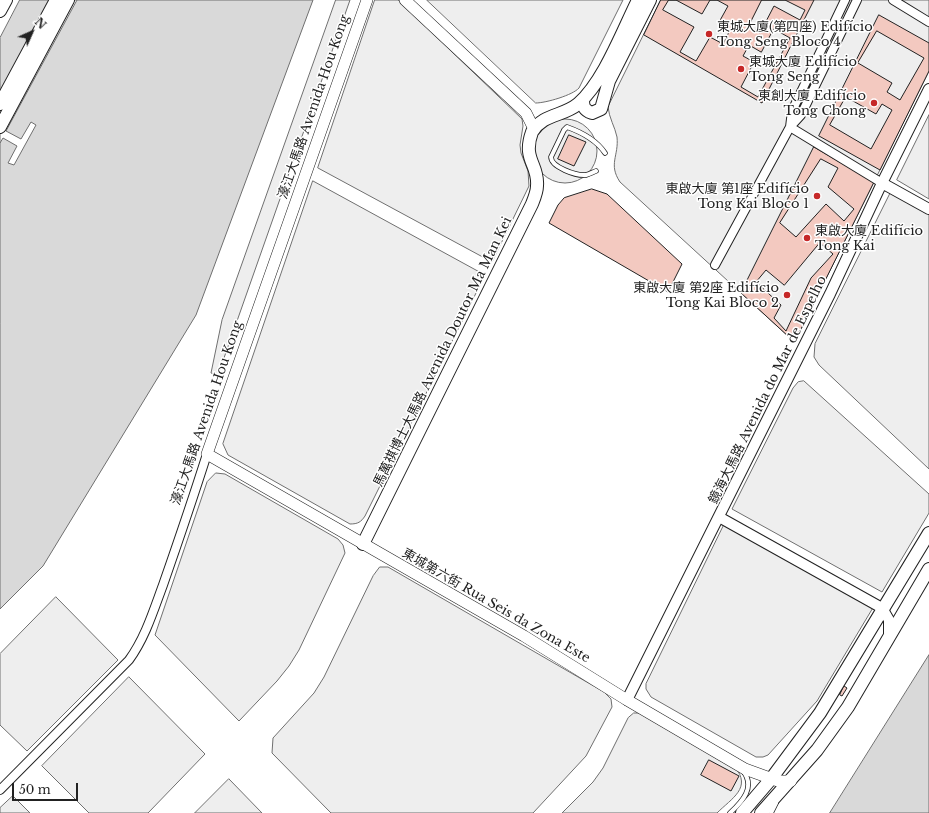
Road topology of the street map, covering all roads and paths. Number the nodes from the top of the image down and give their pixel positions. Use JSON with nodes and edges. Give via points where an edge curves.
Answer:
{"nodes":[{"id":1,"x":6,"y":0,"type":"edge"},
{"id":2,"x":56,"y":0,"type":"edge"},
{"id":3,"x":68,"y":0,"type":"edge"},
{"id":4,"x":367,"y":0,"type":"edge"},
{"id":5,"x":405,"y":0,"type":"edge"},
{"id":6,"x":638,"y":0,"type":"edge"},
{"id":7,"x":650,"y":0,"type":"edge"},
{"id":8,"x":845,"y":0,"type":"edge"},
{"id":9,"x":857,"y":0,"type":"edge"},
{"id":10,"x":892,"y":0,"type":"edge"},
{"id":11,"x":0,"y":11,"type":"edge"},
{"id":12,"x":929,"y":22,"type":"edge"},
{"id":13,"x":929,"y":89,"type":"edge"},
{"id":14,"x":583,"y":99,"type":"junction"},
{"id":15,"x":0,"y":104,"type":"edge"},
{"id":16,"x":0,"y":127,"type":"edge"},
{"id":17,"x":790,"y":127,"type":"junction"},
{"id":18,"x":534,"y":129,"type":"junction"},
{"id":19,"x":605,"y":153,"type":"dead end"},
{"id":20,"x":596,"y":171,"type":"dead end"},
{"id":21,"x":882,"y":183,"type":"junction"},
{"id":22,"x":929,"y":210,"type":"edge"},
{"id":23,"x":716,"y":265,"type":"dead end"},
{"id":24,"x":207,"y":454,"type":"junction"},
{"id":25,"x":719,"y":517,"type":"junction"},
{"id":26,"x":929,"y":533,"type":"edge"},
{"id":27,"x":363,"y":544,"type":"junction"},
{"id":28,"x":929,"y":569,"type":"edge"},
{"id":29,"x":882,"y":608,"type":"junction"},
{"id":30,"x":888,"y":641,"type":"junction"},
{"id":31,"x":626,"y":700,"type":"junction"},
{"id":32,"x":738,"y":765,"type":"junction"},
{"id":33,"x":771,"y":779,"type":"junction"},
{"id":34,"x":792,"y":781,"type":"junction"},
{"id":35,"x":0,"y":790,"type":"edge"},
{"id":36,"x":780,"y":793,"type":"junction"},
{"id":37,"x":730,"y":813,"type":"edge"},
{"id":38,"x":742,"y":813,"type":"edge"},
{"id":39,"x":761,"y":813,"type":"edge"},
{"id":40,"x":771,"y":813,"type":"edge"}],
"edges":[{"from":1,"to":11,"type":"main road"},
{"from":2,"to":15,"type":"main road"},
{"from":3,"to":16,"type":"main road"},
{"from":4,"to":24,"type":"main road","name":"濠江大馬路 Avenida Hou Kong"},
{"from":5,"to":18,"type":"main road","via":[[526,113]]},
{"from":6,"to":14,"type":"main road","via":[[599,78]]},
{"from":7,"to":14,"type":"main road","via":[[609,81],[601,109],[592,113],[586,111]]},
{"from":8,"to":17,"type":"street","via":[[792,111]]},
{"from":9,"to":17,"type":"street","via":[[801,115]]},
{"from":10,"to":12,"type":"street"},
{"from":13,"to":21,"type":"street","name":"鏡海大馬路 Avenida do Mar de Espelho"},
{"from":14,"to":18,"type":"main road","via":[[564,114],[550,116]]},
{"from":17,"to":21,"type":"street"},
{"from":17,"to":23,"type":"street"},
{"from":18,"to":27,"type":"main road","name":"馬萬祺博士大馬路 Avenida Doutor Ma Man Kei","via":[[528,147],[538,187],[532,204]]},
{"from":19,"to":20,"type":"lane","via":[[600,146],[567,127],[550,157],[554,164],[574,173],[587,175]]},
{"from":21,"to":22,"type":"street"},
{"from":21,"to":25,"type":"street","name":"鏡海大馬路 Avenida do Mar de Espelho"},
{"from":24,"to":27,"type":"main road","name":"東城第六街 Rua Seis da Zona Este"},
{"from":24,"to":35,"type":"street","name":"濠江大馬路 Avenida Hou Kong","via":[[174,556],[137,649]]},
{"from":25,"to":29,"type":"street"},
{"from":25,"to":31,"type":"street","name":"鏡海大馬路 Avenida do Mar de Espelho"},
{"from":26,"to":29,"type":"main road"},
{"from":27,"to":31,"type":"main road","name":"東城第六街 Rua Seis da Zona Este","via":[[524,636]]},
{"from":28,"to":30,"type":"main road"},
{"from":29,"to":30,"type":"street","via":[[889,620]]},
{"from":29,"to":33,"type":"main road","via":[[820,713]]},
{"from":30,"to":34,"type":"main road","via":[[848,707]]},
{"from":31,"to":32,"type":"main road","name":"東城第六街 Rua Seis da Zona Este"},
{"from":32,"to":33,"type":"main road","name":"東城第六街 Rua Seis da Zona Este"},
{"from":32,"to":37,"type":"lane","via":[[747,778],[748,791]]},
{"from":33,"to":34,"type":"main road","name":"東城第六街 Rua Seis da Zona Este","via":[[781,782]]},
{"from":33,"to":38,"type":"main road"},
{"from":34,"to":36,"type":"main road"},
{"from":36,"to":39,"type":"main road"},
{"from":36,"to":40,"type":"lane"}]}
